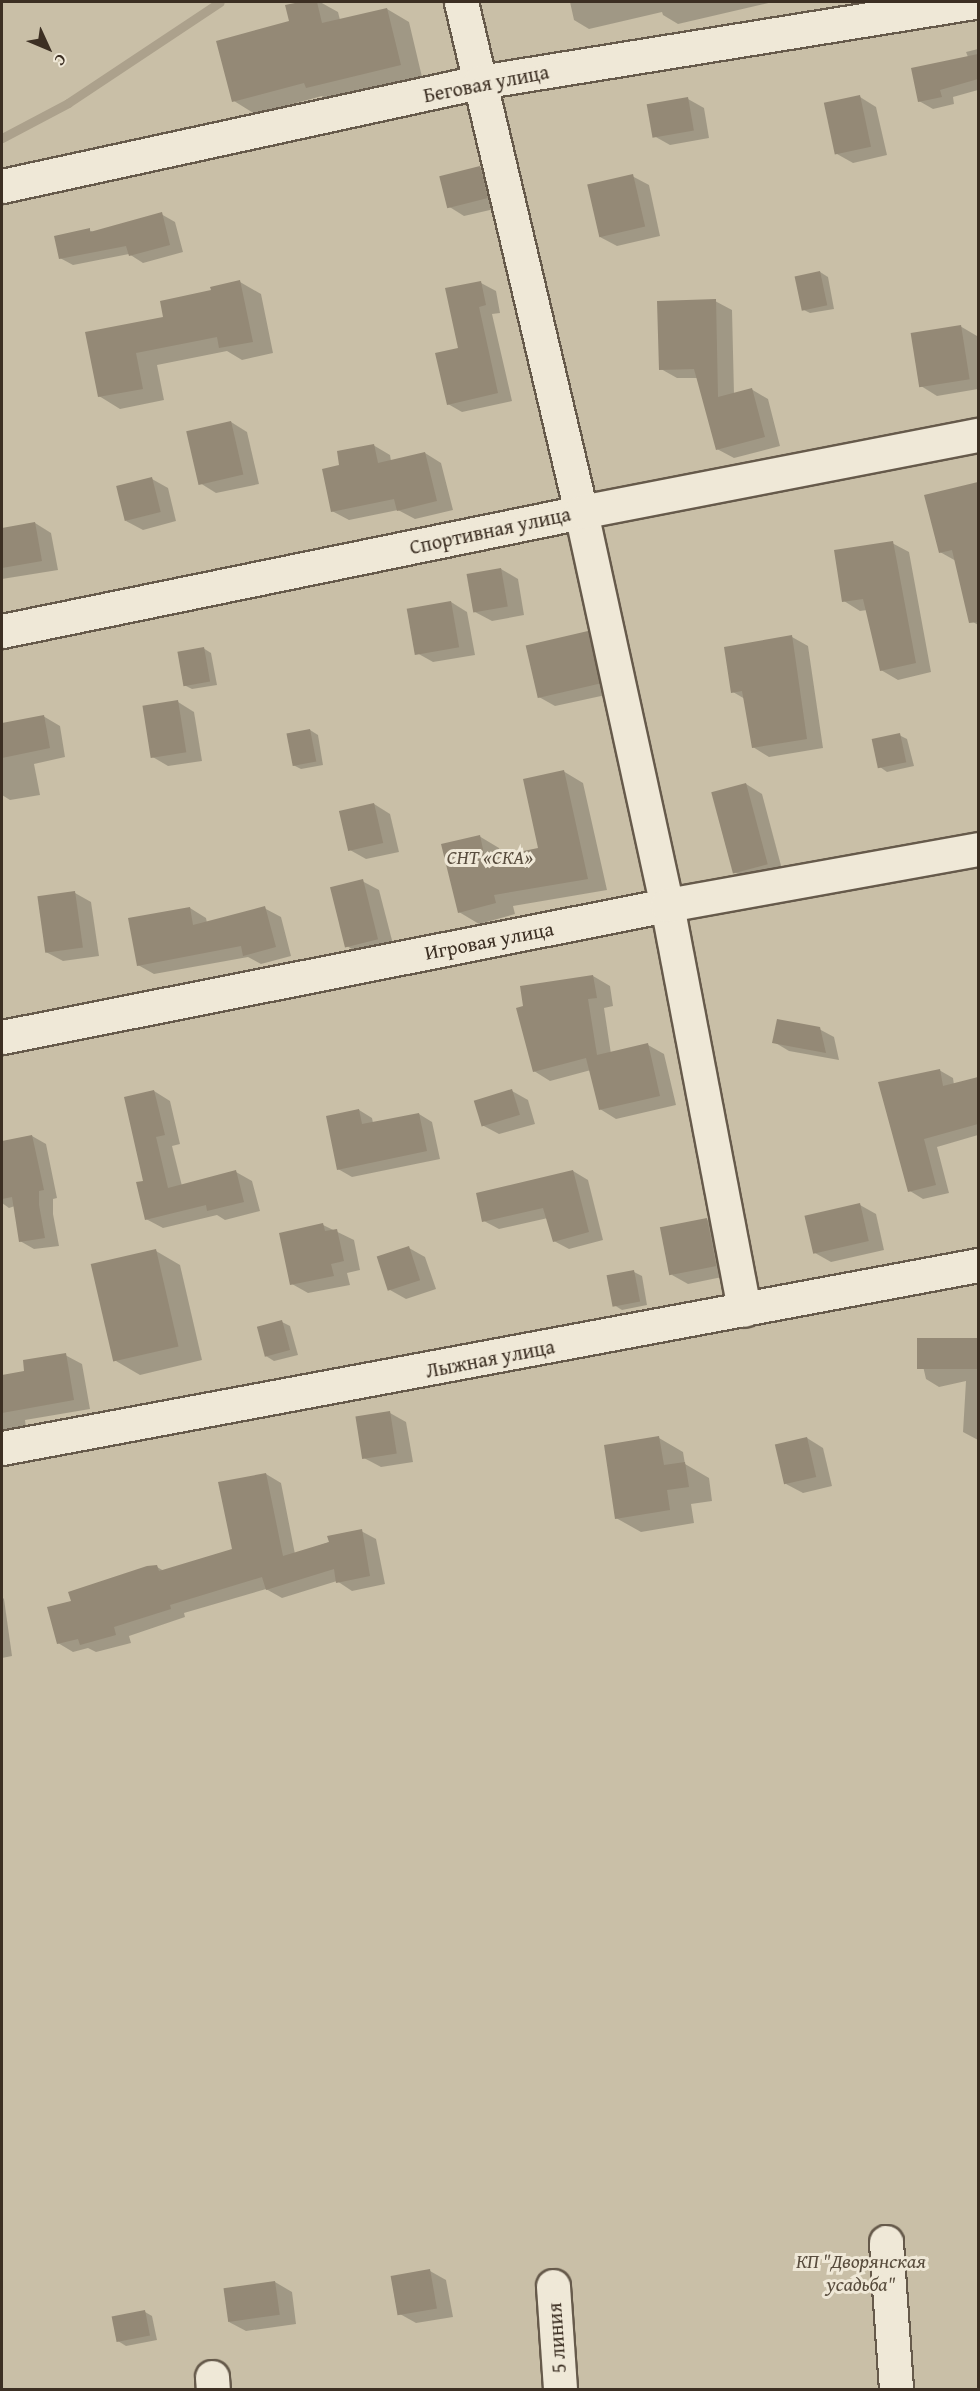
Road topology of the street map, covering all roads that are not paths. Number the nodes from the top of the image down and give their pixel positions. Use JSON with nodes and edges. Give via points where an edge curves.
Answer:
{"nodes":[{"id":1,"x":461,"y":2,"type":"edge"},
{"id":2,"x":974,"y":2,"type":"edge"},
{"id":3,"x":480,"y":82,"type":"junction"},
{"id":4,"x":2,"y":186,"type":"edge"},
{"id":5,"x":978,"y":435,"type":"edge"},
{"id":6,"x":580,"y":512,"type":"junction"},
{"id":7,"x":2,"y":631,"type":"edge"},
{"id":8,"x":978,"y":849,"type":"edge"},
{"id":9,"x":667,"y":905,"type":"junction"},
{"id":10,"x":2,"y":1037,"type":"edge"},
{"id":11,"x":978,"y":1265,"type":"edge"},
{"id":12,"x":744,"y":1310,"type":"junction"},
{"id":13,"x":2,"y":1448,"type":"edge"},
{"id":14,"x":886,"y":2242,"type":"dead end"},
{"id":15,"x":553,"y":2286,"type":"dead end"},
{"id":16,"x":560,"y":2390,"type":"edge"},
{"id":17,"x":896,"y":2390,"type":"edge"}],
"edges":[{"from":1,"to":3,"type":"street"},
{"from":2,"to":3,"type":"street","name":"Беговая улица"},
{"from":3,"to":4,"type":"street","name":"Беговая улица"},
{"from":3,"to":6,"type":"street"},
{"from":5,"to":6,"type":"street","name":"Спортивная улица"},
{"from":6,"to":7,"type":"street","name":"Спортивная улица"},
{"from":6,"to":9,"type":"street"},
{"from":8,"to":9,"type":"street","name":"Игровая улица"},
{"from":9,"to":10,"type":"street","name":"Игровая улица"},
{"from":9,"to":12,"type":"street"},
{"from":11,"to":12,"type":"street","name":"Лыжная улица"},
{"from":12,"to":13,"type":"street","name":"Лыжная улица"},
{"from":14,"to":17,"type":"street"},
{"from":15,"to":16,"type":"street","name":"5 линия"}]}
